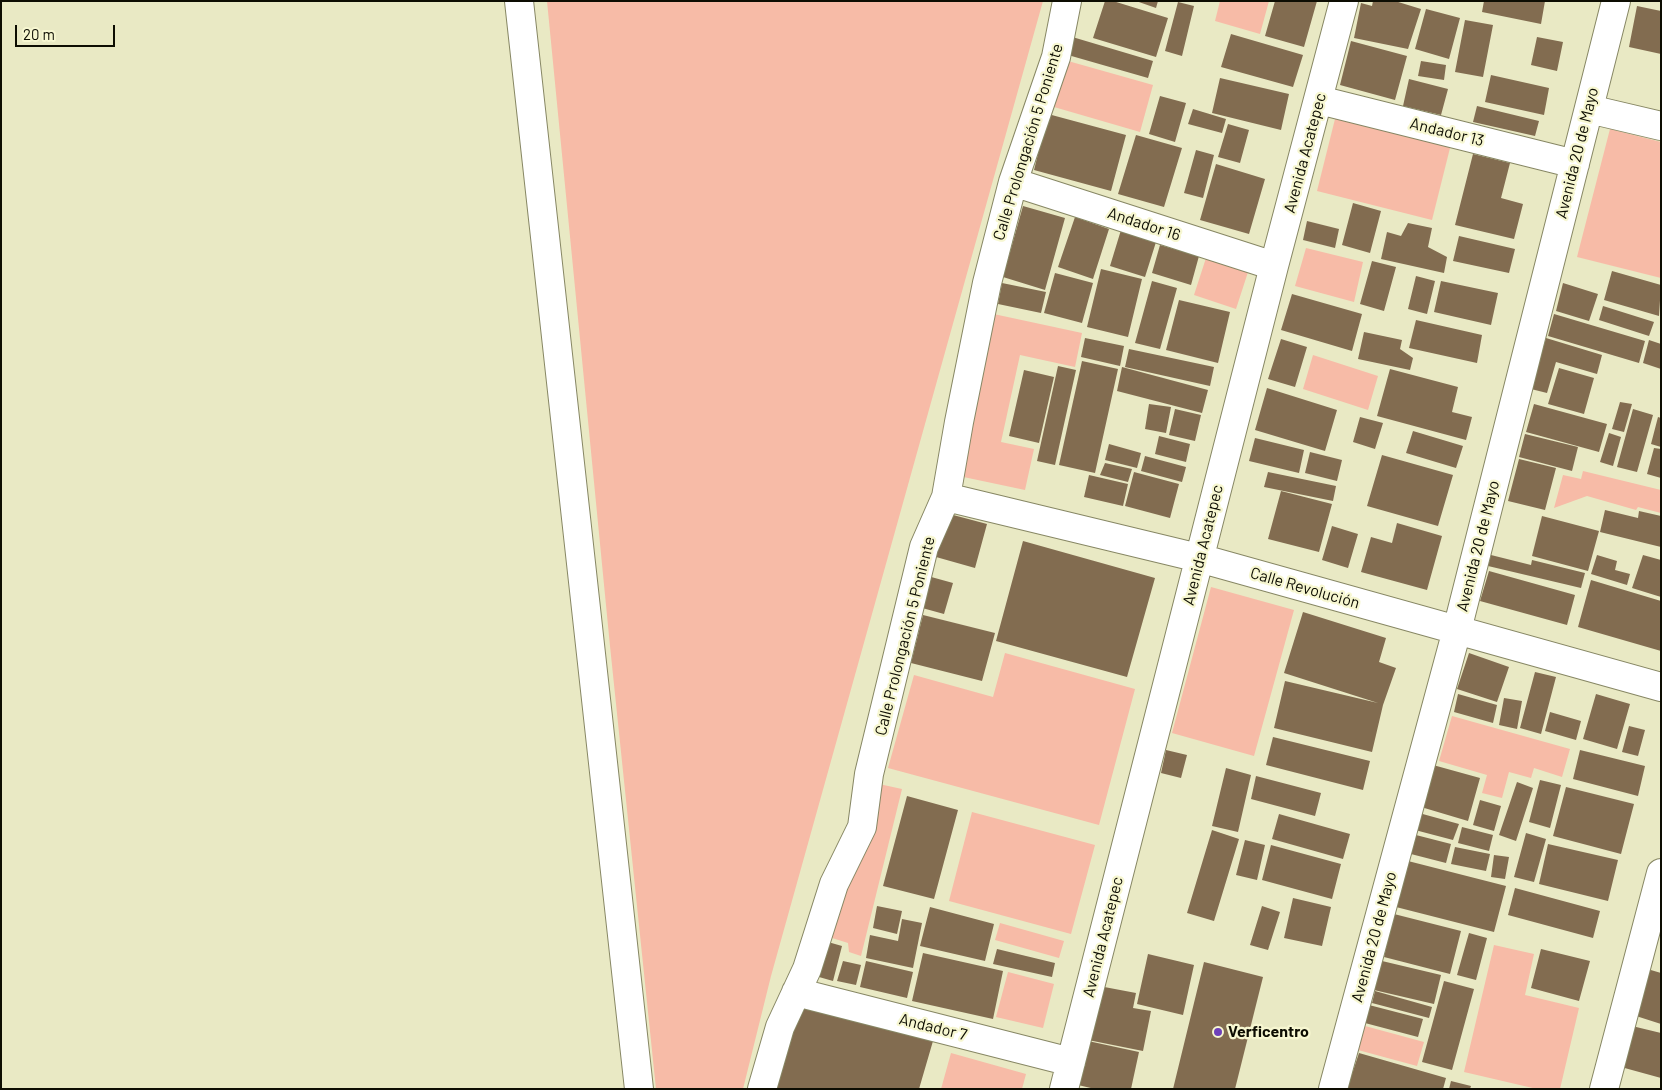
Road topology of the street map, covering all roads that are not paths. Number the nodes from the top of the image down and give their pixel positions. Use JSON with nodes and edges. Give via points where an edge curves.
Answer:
{"nodes":[{"id":1,"x":519,"y":1,"type":"edge"},
{"id":2,"x":1067,"y":1,"type":"edge"},
{"id":3,"x":1344,"y":1,"type":"edge"},
{"id":4,"x":1616,"y":1,"type":"edge"},
{"id":5,"x":1319,"y":100,"type":"junction"},
{"id":6,"x":1588,"y":109,"type":"junction"},
{"id":7,"x":1661,"y":126,"type":"edge"},
{"id":8,"x":1575,"y":164,"type":"junction"},
{"id":9,"x":1013,"y":182,"type":"junction"},
{"id":10,"x":1274,"y":266,"type":"junction"},
{"id":11,"x":946,"y":497,"type":"junction"},
{"id":12,"x":1199,"y":558,"type":"junction"},
{"id":13,"x":1457,"y":630,"type":"junction"},
{"id":14,"x":1661,"y":687,"type":"edge"},
{"id":15,"x":1661,"y":873,"type":"edge"},
{"id":16,"x":796,"y":992,"type":"junction"},
{"id":17,"x":1071,"y":1062,"type":"junction"},
{"id":18,"x":639,"y":1089,"type":"edge"},
{"id":19,"x":762,"y":1089,"type":"edge"},
{"id":20,"x":1064,"y":1089,"type":"edge"},
{"id":21,"x":1333,"y":1089,"type":"edge"},
{"id":22,"x":1604,"y":1089,"type":"edge"}],
"edges":[{"from":1,"to":18,"type":"street"},
{"from":2,"to":9,"type":"street","name":"Calle Prolongación 5 Poniente","via":[[1056,57]]},
{"from":3,"to":5,"type":"street","name":"Avenida Acatepec"},
{"from":4,"to":6,"type":"street","name":"Avenida 20 de Mayo"},
{"from":5,"to":8,"type":"street","name":"Andador 13"},
{"from":5,"to":10,"type":"street","name":"Avenida Acatepec"},
{"from":6,"to":7,"type":"street"},
{"from":6,"to":8,"type":"street","name":"Avenida 20 de Mayo"},
{"from":8,"to":13,"type":"street","name":"Avenida 20 de Mayo"},
{"from":9,"to":10,"type":"street","name":"Andador 16"},
{"from":9,"to":11,"type":"street","name":"Calle Prolongación 5 Poniente","via":[[987,283]]},
{"from":10,"to":12,"type":"street","name":"Avenida Acatepec"},
{"from":11,"to":12,"type":"street","name":"Calle Revolución"},
{"from":11,"to":16,"type":"street","name":"Calle Prolongación 5 Poniente","via":[[924,548],[870,774],[862,827],[834,884],[807,969]]},
{"from":12,"to":13,"type":"street","name":"Calle Revolución"},
{"from":12,"to":17,"type":"street","name":"Avenida Acatepec"},
{"from":13,"to":14,"type":"street","name":"Calle Revolución"},
{"from":13,"to":21,"type":"street","name":"Avenida 20 de Mayo"},
{"from":15,"to":22,"type":"street"},
{"from":16,"to":17,"type":"street","name":"Andador 7"},
{"from":16,"to":19,"type":"street","name":"Calle Prolongación 5 Poniente","via":[[780,1027]]},
{"from":17,"to":20,"type":"street","name":"Avenida Acatepec"}]}
